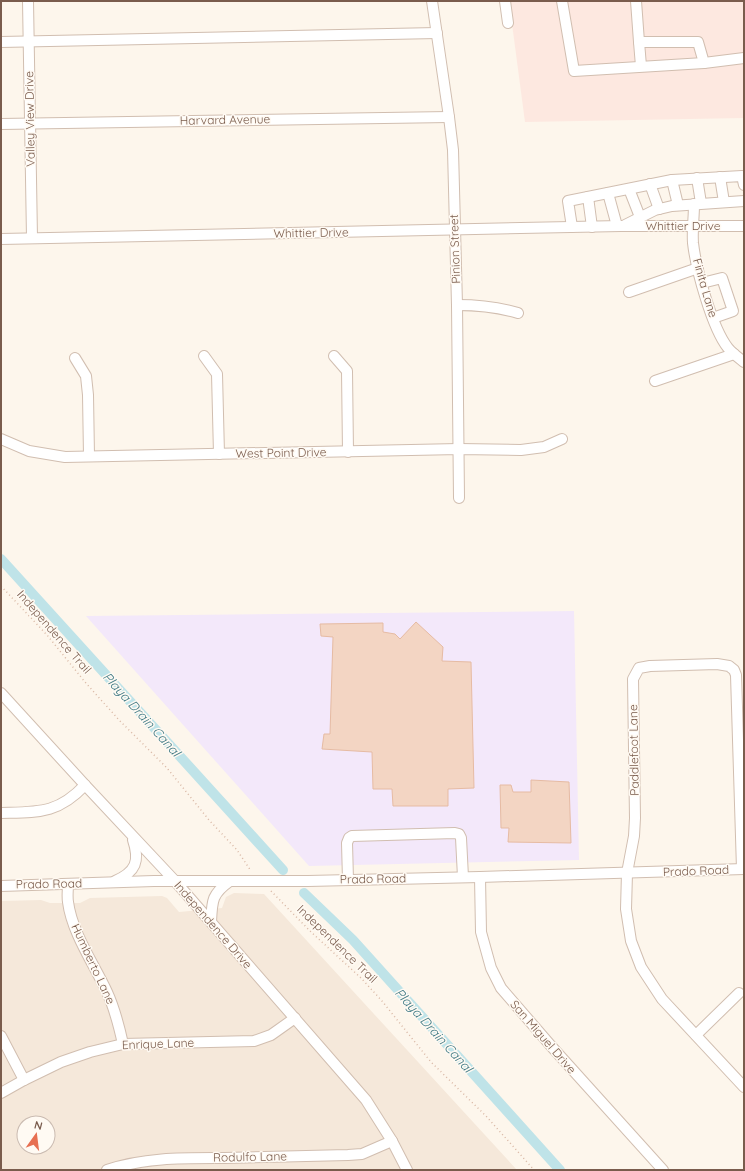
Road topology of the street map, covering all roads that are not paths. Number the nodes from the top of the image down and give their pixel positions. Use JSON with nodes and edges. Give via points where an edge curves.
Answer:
{"nodes":[{"id":1,"x":28,"y":1,"type":"edge"},
{"id":2,"x":432,"y":1,"type":"edge"},
{"id":3,"x":505,"y":1,"type":"edge"},
{"id":4,"x":562,"y":1,"type":"edge"},
{"id":5,"x":636,"y":1,"type":"edge"},
{"id":6,"x":508,"y":23,"type":"dead end"},
{"id":7,"x":437,"y":33,"type":"junction"},
{"id":8,"x":28,"y":41,"type":"junction"},
{"id":9,"x":1,"y":42,"type":"edge"},
{"id":10,"x":639,"y":42,"type":"junction"},
{"id":11,"x":744,"y":58,"type":"edge"},
{"id":12,"x":704,"y":63,"type":"junction"},
{"id":13,"x":641,"y":66,"type":"junction"},
{"id":14,"x":450,"y":117,"type":"junction"},
{"id":15,"x":30,"y":123,"type":"junction"},
{"id":16,"x":1,"y":124,"type":"edge"},
{"id":17,"x":720,"y":177,"type":"junction"},
{"id":18,"x":697,"y":178,"type":"junction"},
{"id":19,"x":672,"y":180,"type":"junction"},
{"id":20,"x":650,"y":184,"type":"junction"},
{"id":21,"x":744,"y":185,"type":"edge"},
{"id":22,"x":628,"y":189,"type":"junction"},
{"id":23,"x":608,"y":193,"type":"junction"},
{"id":24,"x":588,"y":197,"type":"junction"},
{"id":25,"x":744,"y":201,"type":"edge"},
{"id":26,"x":724,"y":202,"type":"junction"},
{"id":27,"x":697,"y":203,"type":"junction"},
{"id":28,"x":678,"y":205,"type":"junction"},
{"id":29,"x":659,"y":209,"type":"junction"},
{"id":30,"x":640,"y":217,"type":"junction"},
{"id":31,"x":619,"y":226,"type":"junction"},
{"id":32,"x":694,"y":226,"type":"junction"},
{"id":33,"x":744,"y":226,"type":"edge"},
{"id":34,"x":572,"y":227,"type":"junction"},
{"id":35,"x":592,"y":227,"type":"junction"},
{"id":36,"x":455,"y":230,"type":"junction"},
{"id":37,"x":32,"y":238,"type":"junction"},
{"id":38,"x":1,"y":239,"type":"edge"},
{"id":39,"x":698,"y":268,"type":"junction"},
{"id":40,"x":702,"y":283,"type":"junction"},
{"id":41,"x":629,"y":292,"type":"dead end"},
{"id":42,"x":457,"y":305,"type":"junction"},
{"id":43,"x":518,"y":313,"type":"dead end"},
{"id":44,"x":713,"y":318,"type":"junction"},
{"id":45,"x":734,"y":354,"type":"junction"},
{"id":46,"x":204,"y":356,"type":"dead end"},
{"id":47,"x":334,"y":356,"type":"dead end"},
{"id":48,"x":75,"y":358,"type":"dead end"},
{"id":49,"x":744,"y":362,"type":"edge"},
{"id":50,"x":655,"y":381,"type":"dead end"},
{"id":51,"x":1,"y":439,"type":"edge"},
{"id":52,"x":562,"y":439,"type":"dead end"},
{"id":53,"x":459,"y":449,"type":"junction"},
{"id":54,"x":348,"y":452,"type":"junction"},
{"id":55,"x":219,"y":454,"type":"junction"},
{"id":56,"x":90,"y":456,"type":"junction"},
{"id":57,"x":460,"y":498,"type":"dead end"},
{"id":58,"x":1,"y":694,"type":"edge"},
{"id":59,"x":84,"y":785,"type":"junction"},
{"id":60,"x":1,"y":813,"type":"edge"},
{"id":61,"x":132,"y":836,"type":"junction"},
{"id":62,"x":743,"y":869,"type":"edge"},
{"id":63,"x":627,"y":873,"type":"junction"},
{"id":64,"x":480,"y":877,"type":"junction"},
{"id":65,"x":463,"y":878,"type":"junction"},
{"id":66,"x":348,"y":880,"type":"junction"},
{"id":67,"x":175,"y":881,"type":"junction"},
{"id":68,"x":230,"y":881,"type":"junction"},
{"id":69,"x":111,"y":883,"type":"junction"},
{"id":70,"x":68,"y":884,"type":"junction"},
{"id":71,"x":1,"y":886,"type":"edge"},
{"id":72,"x":211,"y":922,"type":"junction"},
{"id":73,"x":739,"y":993,"type":"dead end"},
{"id":74,"x":295,"y":1018,"type":"junction"},
{"id":75,"x":696,"y":1035,"type":"junction"},
{"id":76,"x":1,"y":1036,"type":"edge"},
{"id":77,"x":123,"y":1044,"type":"junction"},
{"id":78,"x":24,"y":1080,"type":"junction"},
{"id":79,"x":744,"y":1087,"type":"edge"},
{"id":80,"x":1,"y":1093,"type":"edge"},
{"id":81,"x":392,"y":1141,"type":"junction"},
{"id":82,"x":107,"y":1170,"type":"edge"},
{"id":83,"x":407,"y":1170,"type":"edge"},
{"id":84,"x":663,"y":1170,"type":"edge"}],
"edges":[{"from":1,"to":8,"type":"street","name":"Valley View Drive"},
{"from":2,"to":7,"type":"street","name":"Pinion Street"},
{"from":3,"to":6,"type":"street"},
{"from":4,"to":13,"type":"street","via":[[574,71]]},
{"from":5,"to":10,"type":"street"},
{"from":7,"to":8,"type":"street"},
{"from":7,"to":14,"type":"street","name":"Pinion Street"},
{"from":8,"to":9,"type":"street"},
{"from":8,"to":15,"type":"street","name":"Valley View Drive"},
{"from":10,"to":12,"type":"street","via":[[698,42]]},
{"from":10,"to":13,"type":"street"},
{"from":11,"to":12,"type":"street"},
{"from":12,"to":13,"type":"street"},
{"from":14,"to":15,"type":"street","name":"Harvard Avenue"},
{"from":14,"to":36,"type":"street","name":"Pinion Street"},
{"from":15,"to":16,"type":"street","name":"Harvard Avenue"},
{"from":15,"to":37,"type":"street","name":"Valley View Drive"},
{"from":17,"to":18,"type":"street"},
{"from":17,"to":21,"type":"street","via":[[742,176]]},
{"from":17,"to":26,"type":"street"},
{"from":18,"to":19,"type":"street"},
{"from":18,"to":27,"type":"street","name":"Finita Lane"},
{"from":19,"to":20,"type":"street"},
{"from":19,"to":28,"type":"street"},
{"from":20,"to":22,"type":"street"},
{"from":20,"to":29,"type":"street"},
{"from":22,"to":23,"type":"street"},
{"from":22,"to":30,"type":"street"},
{"from":23,"to":24,"type":"street"},
{"from":23,"to":31,"type":"street"},
{"from":24,"to":34,"type":"street","via":[[568,202]]},
{"from":24,"to":35,"type":"street"},
{"from":25,"to":26,"type":"street","name":"Whittier Drive"},
{"from":26,"to":27,"type":"street","name":"Whittier Drive"},
{"from":27,"to":28,"type":"street","name":"Whittier Drive"},
{"from":27,"to":32,"type":"street","name":"Finita Lane"},
{"from":28,"to":29,"type":"street","name":"Whittier Drive"},
{"from":29,"to":30,"type":"street","name":"Whittier Drive"},
{"from":30,"to":31,"type":"street","name":"Whittier Drive"},
{"from":31,"to":32,"type":"street","name":"Whittier Drive"},
{"from":31,"to":35,"type":"street","name":"Whittier Drive"},
{"from":32,"to":33,"type":"street","name":"Whittier Drive"},
{"from":32,"to":39,"type":"street","name":"Finita Lane","via":[[693,242]]},
{"from":34,"to":35,"type":"street","name":"Whittier Drive"},
{"from":34,"to":36,"type":"street","name":"Whittier Drive"},
{"from":36,"to":37,"type":"street","name":"Whittier Drive"},
{"from":36,"to":42,"type":"street","name":"Pinion Street"},
{"from":37,"to":38,"type":"street","name":"Whittier Drive"},
{"from":39,"to":40,"type":"street","name":"Finita Lane"},
{"from":39,"to":41,"type":"street"},
{"from":40,"to":44,"type":"street","name":"Finita Lane"},
{"from":40,"to":44,"type":"street","via":[[722,278],[733,311]]},
{"from":42,"to":43,"type":"street","via":[[481,305]]},
{"from":42,"to":53,"type":"street","name":"Pinion Street"},
{"from":44,"to":45,"type":"street","name":"Finita Lane","via":[[722,339]]},
{"from":45,"to":49,"type":"street","name":"Finita Lane"},
{"from":45,"to":50,"type":"street"},
{"from":46,"to":55,"type":"street","via":[[217,374]]},
{"from":47,"to":54,"type":"street","via":[[347,371]]},
{"from":48,"to":56,"type":"street","via":[[86,376]]},
{"from":51,"to":56,"type":"street","name":"West Point Drive","via":[[17,447],[43,454],[65,457]]},
{"from":52,"to":53,"type":"street","name":"West Point Drive","via":[[544,447],[521,450]]},
{"from":53,"to":54,"type":"street","name":"West Point Drive"},
{"from":53,"to":57,"type":"street","name":"Pinion Street"},
{"from":54,"to":55,"type":"street","name":"West Point Drive"},
{"from":55,"to":56,"type":"street","name":"West Point Drive"},
{"from":58,"to":59,"type":"street","name":"Independence Drive"},
{"from":59,"to":60,"type":"street","via":[[59,806],[35,812]]},
{"from":59,"to":61,"type":"street","name":"Independence Drive"},
{"from":61,"to":67,"type":"street","name":"Independence Drive"},
{"from":61,"to":69,"type":"street","via":[[137,859],[135,864],[124,877]]},
{"from":62,"to":63,"type":"street","name":"Prado Road"},
{"from":62,"to":63,"type":"street","name":"Paddlefoot Lane","via":[[734,670],[718,664],[650,666],[639,668],[633,680],[635,818]]},
{"from":63,"to":64,"type":"street","name":"Prado Road"},
{"from":63,"to":75,"type":"street","name":"Paddlefoot Lane","via":[[627,923],[630,941],[641,967],[662,998]]},
{"from":64,"to":65,"type":"street","name":"Prado Road"},
{"from":64,"to":84,"type":"street","name":"San Miguel Drive","via":[[482,932],[491,968],[501,988]]},
{"from":65,"to":66,"type":"street","name":"Prado Road"},
{"from":65,"to":66,"type":"street","via":[[461,838],[455,833],[352,836],[347,843]]},
{"from":66,"to":68,"type":"street","name":"Prado Road"},
{"from":67,"to":68,"type":"street","name":"Prado Road"},
{"from":67,"to":69,"type":"street","name":"Prado Road"},
{"from":67,"to":72,"type":"street","name":"Independence Drive"},
{"from":68,"to":72,"type":"street","via":[[216,892],[213,898]]},
{"from":69,"to":70,"type":"street","name":"Prado Road"},
{"from":70,"to":71,"type":"street","name":"Prado Road"},
{"from":70,"to":77,"type":"street","name":"Humberto Lane","via":[[67,901],[76,931],[108,993],[117,1016]]},
{"from":72,"to":74,"type":"street","name":"Independence Drive"},
{"from":73,"to":75,"type":"street"},
{"from":74,"to":77,"type":"street","name":"Enrique Lane","via":[[271,1035],[254,1041]]},
{"from":74,"to":81,"type":"street","name":"Independence Drive","via":[[366,1100]]},
{"from":75,"to":79,"type":"street","name":"Paddlefoot Lane"},
{"from":76,"to":78,"type":"street"},
{"from":77,"to":78,"type":"street","name":"Enrique Lane","via":[[62,1062]]},
{"from":78,"to":80,"type":"street","name":"Enrique Lane"},
{"from":81,"to":82,"type":"street","name":"Rodulfo Lane","via":[[362,1154],[140,1161]]},
{"from":81,"to":83,"type":"street","name":"Independence Drive"}]}
